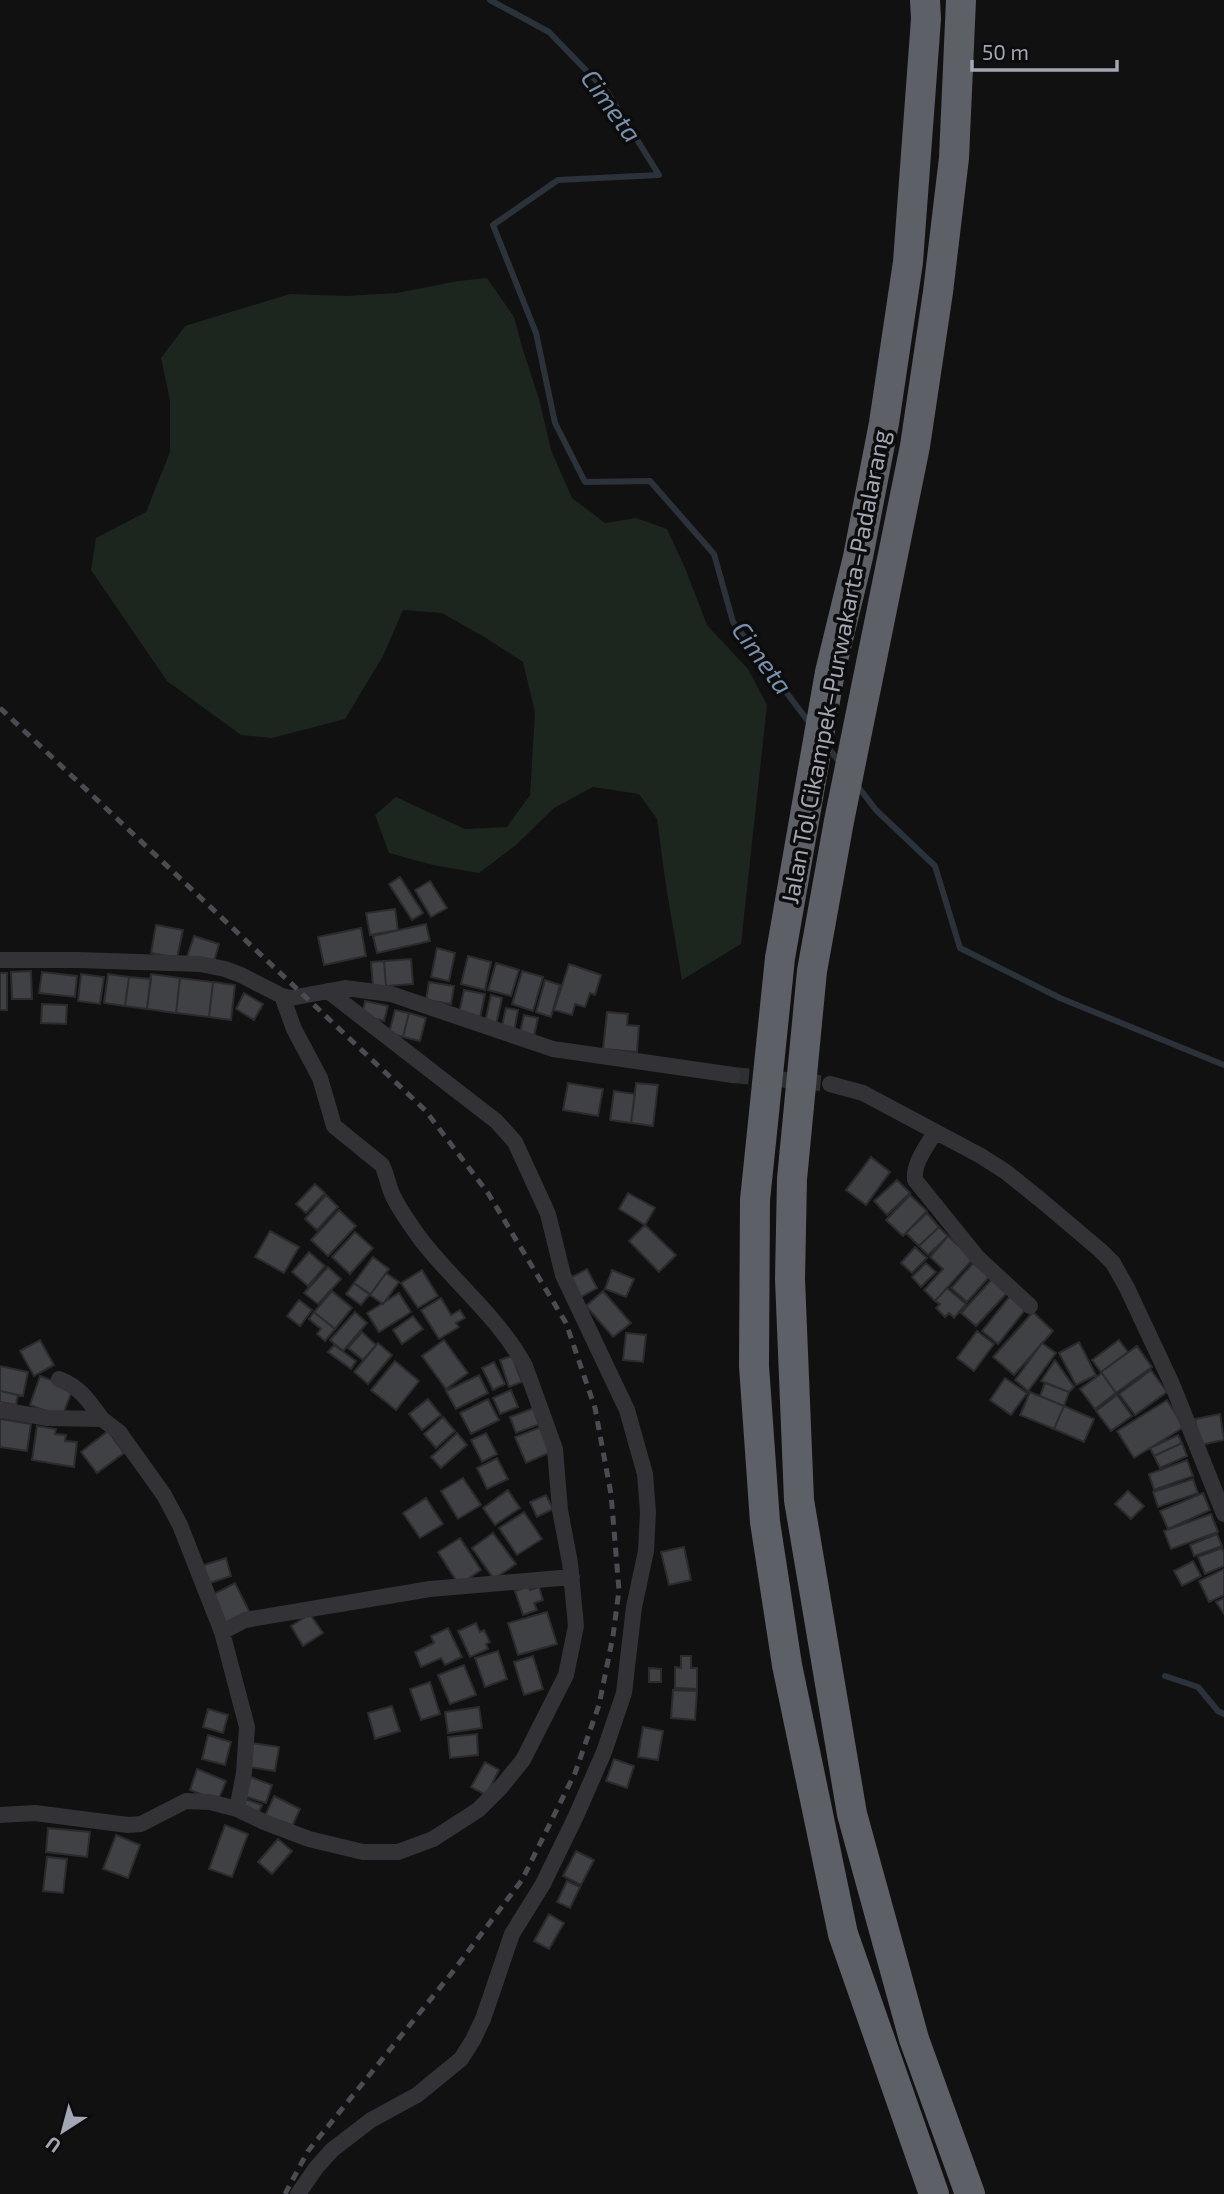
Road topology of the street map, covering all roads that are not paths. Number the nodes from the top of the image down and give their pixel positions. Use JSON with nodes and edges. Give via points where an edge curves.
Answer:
{"nodes":[{"id":1,"x":925,"y":0,"type":"edge"},
{"id":2,"x":961,"y":0,"type":"edge"},
{"id":3,"x":0,"y":960,"type":"edge"},
{"id":4,"x":328,"y":991,"type":"junction"},
{"id":5,"x":282,"y":996,"type":"junction"},
{"id":6,"x":733,"y":1075,"type":"tunnel mouth"},
{"id":7,"x":830,"y":1084,"type":"tunnel mouth"},
{"id":8,"x":935,"y":1132,"type":"junction"},
{"id":9,"x":1030,"y":1306,"type":"dead end"},
{"id":10,"x":59,"y":1378,"type":"dead end"},
{"id":11,"x":0,"y":1410,"type":"edge"},
{"id":12,"x":102,"y":1419,"type":"junction"},
{"id":13,"x":1224,"y":1514,"type":"edge"},
{"id":14,"x":572,"y":1577,"type":"junction"},
{"id":15,"x":222,"y":1632,"type":"junction"},
{"id":16,"x":237,"y":1809,"type":"junction"},
{"id":17,"x":0,"y":1815,"type":"edge"},
{"id":18,"x":298,"y":2194,"type":"edge"},
{"id":19,"x":934,"y":2194,"type":"edge"},
{"id":20,"x":970,"y":2194,"type":"edge"}],
"edges":[{"from":1,"to":19,"type":"highway","name":"Jalan Tol Cikampek–Purwakarta–Padalarang","via":[[908,262],[884,423],[830,672],[780,958],[755,1200],[754,1366],[765,1522],[787,1665],[843,1934]]},
{"from":2,"to":20,"type":"highway","name":"Jalan Tol Cikampek–Purwakarta–Padalarang","via":[[954,158],[915,446],[812,971],[792,1179],[790,1279],[799,1500],[852,1814],[914,2039]]},
{"from":3,"to":5,"type":"street","via":[[200,964],[241,975]]},
{"from":4,"to":5,"type":"street"},
{"from":4,"to":6,"type":"street","via":[[345,988],[391,994],[553,1049]]},
{"from":4,"to":18,"type":"street","via":[[485,1113],[515,1142],[548,1214],[563,1275],[627,1409],[645,1474],[648,1512],[624,1693],[576,1816],[512,1934],[473,2040],[460,2059],[417,2095],[371,2120],[332,2150]]},
{"from":5,"to":14,"type":"street","via":[[320,1078],[334,1126],[382,1165],[392,1194],[423,1241],[525,1366],[555,1449]]},
{"from":7,"to":8,"type":"street","via":[[863,1093]]},
{"from":8,"to":9,"type":"street","via":[[920,1157],[915,1180],[978,1258]]},
{"from":8,"to":13,"type":"street","via":[[1006,1172],[1112,1263],[1172,1384]]},
{"from":10,"to":12,"type":"street","via":[[82,1391]]},
{"from":11,"to":12,"type":"street","via":[[48,1418]]},
{"from":12,"to":15,"type":"street","via":[[119,1432],[164,1495]]},
{"from":14,"to":15,"type":"street","via":[[430,1589],[245,1620]]},
{"from":14,"to":16,"type":"street","via":[[576,1626],[566,1675],[523,1760],[478,1810],[433,1839],[398,1852],[363,1852],[309,1839]]},
{"from":15,"to":16,"type":"street","via":[[247,1727]]},
{"from":16,"to":17,"type":"street","via":[[187,1801],[141,1824],[128,1825],[35,1813]]}]}
